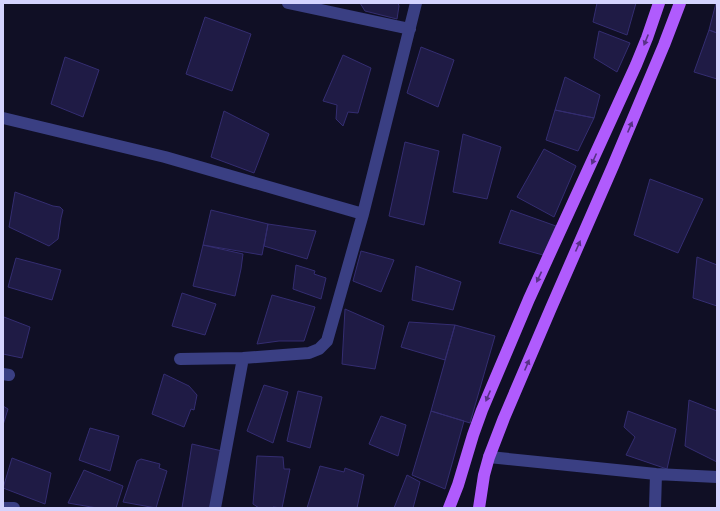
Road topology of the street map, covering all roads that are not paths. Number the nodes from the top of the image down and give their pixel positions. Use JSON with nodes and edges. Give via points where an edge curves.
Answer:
{"nodes":[{"id":1,"x":288,"y":3,"type":"edge"},
{"id":2,"x":416,"y":3,"type":"edge"},
{"id":3,"x":659,"y":3,"type":"edge"},
{"id":4,"x":680,"y":3,"type":"edge"},
{"id":5,"x":410,"y":29,"type":"junction"},
{"id":6,"x":3,"y":118,"type":"edge"},
{"id":7,"x":363,"y":214,"type":"junction"},
{"id":8,"x":243,"y":358,"type":"junction"},
{"id":9,"x":180,"y":359,"type":"dead end"},
{"id":10,"x":490,"y":457,"type":"junction"},
{"id":11,"x":656,"y":474,"type":"junction"},
{"id":12,"x":717,"y":477,"type":"edge"},
{"id":13,"x":3,"y":508,"type":"edge"},
{"id":14,"x":14,"y":508,"type":"edge"},
{"id":15,"x":214,"y":508,"type":"edge"},
{"id":16,"x":450,"y":508,"type":"edge"},
{"id":17,"x":479,"y":508,"type":"edge"},
{"id":18,"x":655,"y":508,"type":"edge"}],
"edges":[{"from":1,"to":5,"type":"street"},
{"from":2,"to":5,"type":"street"},
{"from":3,"to":16,"type":"main road","one_way":true,"via":[[647,38],[485,403]]},
{"from":10,"to":4,"type":"main road","one_way":true},
{"from":5,"to":7,"type":"street"},
{"from":6,"to":7,"type":"street","via":[[165,157]]},
{"from":7,"to":8,"type":"street","via":[[327,341],[319,349],[309,353]]},
{"from":8,"to":9,"type":"street"},
{"from":8,"to":15,"type":"street"},
{"from":10,"to":11,"type":"street"},
{"from":10,"to":17,"type":"main road","via":[[484,475]]},
{"from":11,"to":12,"type":"street"},
{"from":11,"to":18,"type":"street"},
{"from":13,"to":14,"type":"street"}]}
